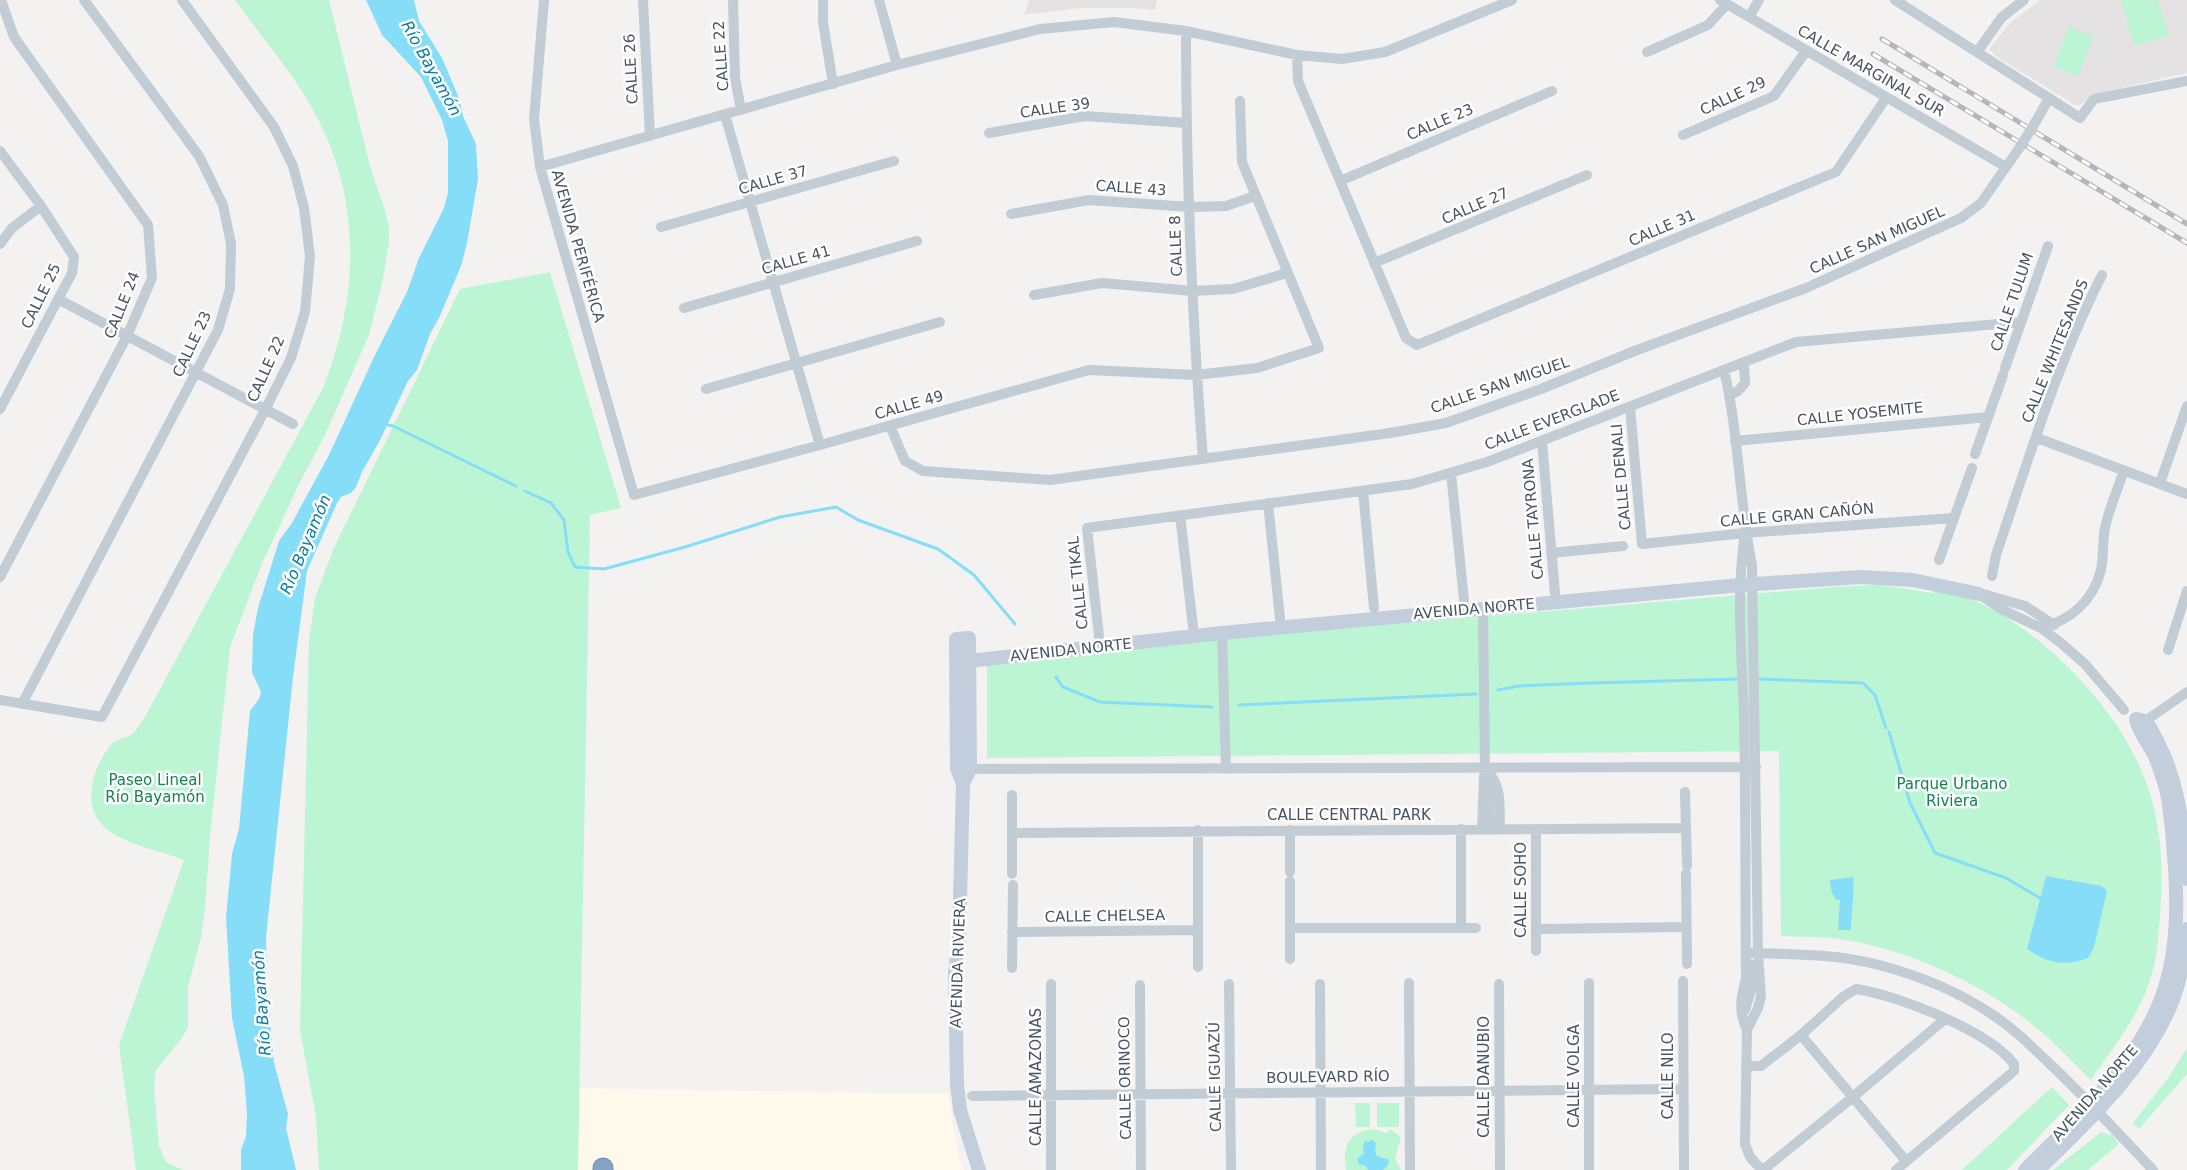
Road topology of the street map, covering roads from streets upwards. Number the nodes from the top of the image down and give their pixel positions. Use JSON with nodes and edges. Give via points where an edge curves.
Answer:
{"nodes":[{"id":1,"x":1,"y":0,"type":"edge"},
{"id":2,"x":84,"y":0,"type":"edge"},
{"id":3,"x":182,"y":0,"type":"edge"},
{"id":4,"x":544,"y":0,"type":"edge"},
{"id":5,"x":643,"y":0,"type":"edge"},
{"id":6,"x":733,"y":0,"type":"edge"},
{"id":7,"x":823,"y":0,"type":"edge"},
{"id":8,"x":878,"y":0,"type":"edge"},
{"id":9,"x":1512,"y":0,"type":"edge"},
{"id":10,"x":1759,"y":0,"type":"edge"},
{"id":11,"x":1895,"y":0,"type":"edge"},
{"id":12,"x":2024,"y":0,"type":"edge"},
{"id":13,"x":1724,"y":2,"type":"edge"},
{"id":14,"x":1749,"y":17,"type":"junction"},
{"id":15,"x":1186,"y":31,"type":"junction"},
{"id":16,"x":1806,"y":51,"type":"junction"},
{"id":17,"x":1648,"y":52,"type":"dead end"},
{"id":18,"x":1977,"y":52,"type":"junction"},
{"id":19,"x":1297,"y":55,"type":"junction"},
{"id":20,"x":897,"y":65,"type":"junction"},
{"id":21,"x":2187,"y":81,"type":"edge"},
{"id":22,"x":833,"y":84,"type":"junction"},
{"id":23,"x":1552,"y":92,"type":"dead end"},
{"id":24,"x":1886,"y":98,"type":"junction"},
{"id":25,"x":2050,"y":98,"type":"junction"},
{"id":26,"x":1240,"y":100,"type":"dead end"},
{"id":27,"x":741,"y":110,"type":"junction"},
{"id":28,"x":725,"y":114,"type":"junction"},
{"id":29,"x":1186,"y":123,"type":"junction"},
{"id":30,"x":989,"y":133,"type":"dead end"},
{"id":31,"x":1683,"y":135,"type":"dead end"},
{"id":32,"x":650,"y":136,"type":"junction"},
{"id":33,"x":0,"y":151,"type":"edge"},
{"id":34,"x":894,"y":161,"type":"dead end"},
{"id":35,"x":2006,"y":167,"type":"junction"},
{"id":36,"x":540,"y":168,"type":"junction"},
{"id":37,"x":1587,"y":175,"type":"dead end"},
{"id":38,"x":1340,"y":180,"type":"junction"},
{"id":39,"x":1255,"y":196,"type":"junction"},
{"id":40,"x":750,"y":202,"type":"junction"},
{"id":41,"x":41,"y":206,"type":"junction"},
{"id":42,"x":1190,"y":207,"type":"junction"},
{"id":43,"x":1011,"y":214,"type":"dead end"},
{"id":44,"x":661,"y":227,"type":"dead end"},
{"id":45,"x":917,"y":241,"type":"dead end"},
{"id":46,"x":0,"y":244,"type":"edge"},
{"id":47,"x":2048,"y":246,"type":"dead end"},
{"id":48,"x":1374,"y":264,"type":"junction"},
{"id":49,"x":1287,"y":272,"type":"junction"},
{"id":50,"x":2102,"y":275,"type":"dead end"},
{"id":51,"x":774,"y":283,"type":"junction"},
{"id":52,"x":1193,"y":291,"type":"junction"},
{"id":53,"x":1034,"y":295,"type":"dead end"},
{"id":54,"x":58,"y":299,"type":"junction"},
{"id":55,"x":684,"y":308,"type":"dead end"},
{"id":56,"x":940,"y":322,"type":"dead end"},
{"id":57,"x":2021,"y":322,"type":"junction"},
{"id":58,"x":127,"y":336,"type":"junction"},
{"id":59,"x":1744,"y":362,"type":"junction"},
{"id":60,"x":796,"y":363,"type":"junction"},
{"id":61,"x":1724,"y":370,"type":"junction"},
{"id":62,"x":196,"y":373,"type":"junction"},
{"id":63,"x":1196,"y":375,"type":"junction"},
{"id":64,"x":706,"y":389,"type":"dead end"},
{"id":65,"x":1730,"y":394,"type":"junction"},
{"id":66,"x":2187,"y":406,"type":"edge"},
{"id":67,"x":1630,"y":407,"type":"junction"},
{"id":68,"x":0,"y":410,"type":"edge"},
{"id":69,"x":265,"y":410,"type":"junction"},
{"id":70,"x":1988,"y":417,"type":"junction"},
{"id":71,"x":293,"y":424,"type":"dead end"},
{"id":72,"x":890,"y":426,"type":"junction"},
{"id":73,"x":2037,"y":438,"type":"junction"},
{"id":74,"x":1735,"y":441,"type":"junction"},
{"id":75,"x":1542,"y":442,"type":"junction"},
{"id":76,"x":820,"y":445,"type":"junction"},
{"id":77,"x":1975,"y":454,"type":"dead end"},
{"id":78,"x":1202,"y":459,"type":"junction"},
{"id":79,"x":1972,"y":468,"type":"dead end"},
{"id":80,"x":2124,"y":470,"type":"junction"},
{"id":81,"x":1451,"y":473,"type":"junction"},
{"id":82,"x":2160,"y":483,"type":"junction"},
{"id":83,"x":1363,"y":491,"type":"junction"},
{"id":84,"x":2187,"y":494,"type":"edge"},
{"id":85,"x":634,"y":495,"type":"joint"},
{"id":86,"x":1268,"y":503,"type":"junction"},
{"id":87,"x":1180,"y":515,"type":"junction"},
{"id":88,"x":1954,"y":518,"type":"junction"},
{"id":89,"x":1087,"y":528,"type":"joint"},
{"id":90,"x":1745,"y":533,"type":"junction"},
{"id":91,"x":1642,"y":544,"type":"joint"},
{"id":92,"x":1623,"y":546,"type":"dead end"},
{"id":93,"x":1552,"y":553,"type":"junction"},
{"id":94,"x":1939,"y":560,"type":"dead end"},
{"id":95,"x":1992,"y":576,"type":"dead end"},
{"id":96,"x":0,"y":577,"type":"edge"},
{"id":97,"x":1747,"y":585,"type":"junction"},
{"id":98,"x":2187,"y":591,"type":"edge"},
{"id":99,"x":1555,"y":593,"type":"dead end"},
{"id":100,"x":1979,"y":594,"type":"junction"},
{"id":101,"x":1464,"y":600,"type":"dead end"},
{"id":102,"x":1374,"y":608,"type":"dead end"},
{"id":103,"x":1483,"y":608,"type":"junction"},
{"id":104,"x":1280,"y":618,"type":"dead end"},
{"id":105,"x":2054,"y":625,"type":"junction"},
{"id":106,"x":1193,"y":626,"type":"dead end"},
{"id":107,"x":2042,"y":628,"type":"junction"},
{"id":108,"x":1222,"y":633,"type":"junction"},
{"id":109,"x":1099,"y":636,"type":"dead end"},
{"id":110,"x":2168,"y":650,"type":"dead end"},
{"id":111,"x":969,"y":661,"type":"junction"},
{"id":112,"x":2187,"y":692,"type":"edge"},
{"id":113,"x":0,"y":700,"type":"edge"},
{"id":114,"x":22,"y":704,"type":"junction"},
{"id":115,"x":2124,"y":710,"type":"dead end"},
{"id":116,"x":2140,"y":722,"type":"junction"},
{"id":117,"x":1744,"y":767,"type":"junction"},
{"id":118,"x":1756,"y":767,"type":"junction"},
{"id":119,"x":1485,"y":768,"type":"junction"},
{"id":120,"x":964,"y":769,"type":"junction"},
{"id":121,"x":1226,"y":769,"type":"junction"},
{"id":122,"x":1685,"y":792,"type":"dead end"},
{"id":123,"x":1012,"y":795,"type":"dead end"},
{"id":124,"x":1686,"y":828,"type":"junction"},
{"id":125,"x":1461,"y":829,"type":"junction"},
{"id":126,"x":1491,"y":829,"type":"junction"},
{"id":127,"x":1536,"y":829,"type":"junction"},
{"id":128,"x":1198,"y":830,"type":"junction"},
{"id":129,"x":1290,"y":830,"type":"junction"},
{"id":130,"x":1012,"y":833,"type":"junction"},
{"id":131,"x":2187,"y":878,"type":"edge"},
{"id":132,"x":1686,"y":927,"type":"junction"},
{"id":133,"x":1290,"y":928,"type":"junction"},
{"id":134,"x":1461,"y":928,"type":"junction"},
{"id":135,"x":1476,"y":928,"type":"dead end"},
{"id":136,"x":1536,"y":929,"type":"junction"},
{"id":137,"x":2187,"y":929,"type":"edge"},
{"id":138,"x":1198,"y":930,"type":"junction"},
{"id":139,"x":1012,"y":932,"type":"junction"},
{"id":140,"x":1536,"y":951,"type":"dead end"},
{"id":141,"x":1746,"y":953,"type":"junction"},
{"id":142,"x":1758,"y":954,"type":"junction"},
{"id":143,"x":1290,"y":959,"type":"dead end"},
{"id":144,"x":1687,"y":964,"type":"dead end"},
{"id":145,"x":1198,"y":967,"type":"dead end"},
{"id":146,"x":1012,"y":968,"type":"dead end"},
{"id":147,"x":1683,"y":981,"type":"dead end"},
{"id":148,"x":1409,"y":983,"type":"dead end"},
{"id":149,"x":1589,"y":983,"type":"dead end"},
{"id":150,"x":1051,"y":984,"type":"dead end"},
{"id":151,"x":1229,"y":984,"type":"dead end"},
{"id":152,"x":1320,"y":984,"type":"dead end"},
{"id":153,"x":1499,"y":984,"type":"dead end"},
{"id":154,"x":1140,"y":985,"type":"dead end"},
{"id":155,"x":1945,"y":1019,"type":"junction"},
{"id":156,"x":1745,"y":1028,"type":"junction"},
{"id":157,"x":1802,"y":1035,"type":"junction"},
{"id":158,"x":1746,"y":1066,"type":"junction"},
{"id":159,"x":1683,"y":1089,"type":"junction"},
{"id":160,"x":1589,"y":1090,"type":"junction"},
{"id":161,"x":1499,"y":1091,"type":"junction"},
{"id":162,"x":1320,"y":1092,"type":"junction"},
{"id":163,"x":1409,"y":1092,"type":"junction"},
{"id":164,"x":1141,"y":1094,"type":"junction"},
{"id":165,"x":1230,"y":1094,"type":"junction"},
{"id":166,"x":1052,"y":1095,"type":"junction"},
{"id":167,"x":972,"y":1096,"type":"dead end"},
{"id":168,"x":1853,"y":1097,"type":"junction"},
{"id":169,"x":2094,"y":1106,"type":"junction"},
{"id":170,"x":1906,"y":1161,"type":"junction"},
{"id":171,"x":979,"y":1170,"type":"edge"},
{"id":172,"x":1051,"y":1170,"type":"edge"},
{"id":173,"x":1141,"y":1170,"type":"edge"},
{"id":174,"x":1231,"y":1170,"type":"edge"},
{"id":175,"x":1321,"y":1170,"type":"edge"},
{"id":176,"x":1410,"y":1170,"type":"edge"},
{"id":177,"x":1500,"y":1170,"type":"edge"},
{"id":178,"x":1589,"y":1170,"type":"edge"},
{"id":179,"x":1684,"y":1170,"type":"edge"},
{"id":180,"x":1763,"y":1170,"type":"edge"},
{"id":181,"x":1896,"y":1170,"type":"edge"},
{"id":182,"x":2025,"y":1170,"type":"edge"},
{"id":183,"x":2038,"y":1170,"type":"edge"},
{"id":184,"x":2153,"y":1170,"type":"edge"}],
"edges":[{"from":1,"to":58,"type":"street","name":"CALLE 24","via":[[14,37],[148,225],[152,278]]},
{"from":2,"to":62,"type":"street","name":"CALLE 23","via":[[199,156],[223,205],[231,244],[230,289],[218,330]]},
{"from":3,"to":69,"type":"street","name":"CALLE 22","via":[[274,127],[293,166],[304,208],[310,256],[305,312],[291,358]]},
{"from":4,"to":36,"type":"street","name":"AVENIDA PERIFÉRICA","via":[[534,119]]},
{"from":5,"to":32,"type":"street","name":"CALLE 26"},
{"from":6,"to":27,"type":"street","name":"CALLE 22","via":[[735,78]]},
{"from":7,"to":22,"type":"street","via":[[823,22]]},
{"from":8,"to":20,"type":"street"},
{"from":9,"to":19,"type":"street","via":[[1385,52],[1342,59]]},
{"from":10,"to":14,"type":"street"},
{"from":11,"to":18,"type":"street"},
{"from":12,"to":18,"type":"street","via":[[2002,17]]},
{"from":13,"to":14,"type":"street","name":"CALLE MARGINAL SUR"},
{"from":13,"to":17,"type":"street","via":[[1708,25]]},
{"from":14,"to":16,"type":"street","name":"CALLE MARGINAL SUR"},
{"from":15,"to":19,"type":"street"},
{"from":15,"to":20,"type":"street","via":[[1114,22],[1040,29]]},
{"from":15,"to":29,"type":"street","name":"CALLE 8"},
{"from":16,"to":24,"type":"street","name":"CALLE MARGINAL SUR"},
{"from":16,"to":31,"type":"street","name":"CALLE 29","via":[[1774,96]]},
{"from":18,"to":25,"type":"street"},
{"from":19,"to":38,"type":"street","via":[[1298,81]]},
{"from":20,"to":22,"type":"street"},
{"from":21,"to":25,"type":"street","via":[[2094,99],[2080,118]]},
{"from":22,"to":27,"type":"street"},
{"from":23,"to":38,"type":"street","name":"CALLE 23"},
{"from":24,"to":35,"type":"street","name":"CALLE MARGINAL SUR"},
{"from":24,"to":48,"type":"street","name":"CALLE 31","via":[[1836,172],[1417,345],[1406,338]]},
{"from":25,"to":35,"type":"street","name":"CALLE SAN MIGUEL","bridge":true},
{"from":26,"to":39,"type":"street","via":[[1242,162]]},
{"from":27,"to":28,"type":"street"},
{"from":28,"to":32,"type":"street"},
{"from":28,"to":40,"type":"street"},
{"from":29,"to":30,"type":"street","name":"CALLE 39","via":[[1085,116]]},
{"from":29,"to":42,"type":"street","name":"CALLE 8"},
{"from":32,"to":36,"type":"street"},
{"from":33,"to":41,"type":"street","name":"CALLE 25"},
{"from":34,"to":40,"type":"street","name":"CALLE 37"},
{"from":35,"to":78,"type":"street","name":"CALLE SAN MIGUEL","via":[[1980,203],[1961,218],[1806,288],[1518,397],[1446,423]]},
{"from":36,"to":85,"type":"street","name":"AVENIDA PERIFÉRICA"},
{"from":37,"to":48,"type":"street","name":"CALLE 27"},
{"from":38,"to":48,"type":"street"},
{"from":39,"to":42,"type":"street","name":"CALLE 43","via":[[1226,206]]},
{"from":39,"to":49,"type":"street"},
{"from":40,"to":44,"type":"street","name":"CALLE 37"},
{"from":40,"to":51,"type":"street"},
{"from":41,"to":46,"type":"street","via":[[12,228]]},
{"from":41,"to":54,"type":"street","name":"CALLE 25","via":[[74,257],[72,273]]},
{"from":42,"to":43,"type":"street","name":"CALLE 43","via":[[1089,200]]},
{"from":42,"to":52,"type":"street","name":"CALLE 8"},
{"from":45,"to":51,"type":"street","name":"CALLE 41"},
{"from":47,"to":57,"type":"street","name":"CALLE TULUM"},
{"from":49,"to":52,"type":"street","via":[[1233,289]]},
{"from":49,"to":63,"type":"street","name":"CALLE 49","via":[[1319,348],[1257,368]]},
{"from":50,"to":73,"type":"street","name":"CALLE WHITESANDS","via":[[2067,353]]},
{"from":51,"to":55,"type":"street","name":"CALLE 41"},
{"from":51,"to":60,"type":"street"},
{"from":52,"to":53,"type":"street","via":[[1102,283]]},
{"from":52,"to":63,"type":"street","name":"CALLE 8"},
{"from":54,"to":58,"type":"street"},
{"from":54,"to":68,"type":"street","name":"CALLE 25"},
{"from":56,"to":60,"type":"street"},
{"from":57,"to":59,"type":"street","name":"CALLE EVERGLADE","via":[[1796,342]]},
{"from":57,"to":70,"type":"street","name":"CALLE TULUM"},
{"from":58,"to":62,"type":"street"},
{"from":58,"to":96,"type":"street","name":"CALLE 24"},
{"from":59,"to":61,"type":"street","name":"CALLE EVERGLADE"},
{"from":59,"to":65,"type":"street","via":[[1745,383]]},
{"from":60,"to":64,"type":"street"},
{"from":60,"to":76,"type":"street"},
{"from":61,"to":65,"type":"street"},
{"from":61,"to":67,"type":"street","name":"CALLE EVERGLADE"},
{"from":62,"to":69,"type":"street"},
{"from":62,"to":114,"type":"street","name":"CALLE 23"},
{"from":63,"to":72,"type":"street","name":"CALLE 49","via":[[1089,370]]},
{"from":63,"to":78,"type":"street","name":"CALLE 8"},
{"from":65,"to":74,"type":"street"},
{"from":66,"to":82,"type":"street"},
{"from":67,"to":75,"type":"street","name":"CALLE EVERGLADE"},
{"from":67,"to":91,"type":"street","name":"CALLE DENALI"},
{"from":69,"to":71,"type":"street"},
{"from":69,"to":114,"type":"street","name":"CALLE 22","via":[[102,717]]},
{"from":70,"to":74,"type":"street","name":"CALLE YOSEMITE"},
{"from":70,"to":77,"type":"street","name":"CALLE TULUM"},
{"from":72,"to":76,"type":"street","name":"CALLE 49"},
{"from":72,"to":78,"type":"street","name":"CALLE SAN MIGUEL","via":[[905,461],[923,471],[1050,480]]},
{"from":73,"to":80,"type":"street"},
{"from":73,"to":95,"type":"street","name":"CALLE WHITESANDS","via":[[1996,555]]},
{"from":74,"to":90,"type":"street"},
{"from":75,"to":81,"type":"street","name":"CALLE EVERGLADE"},
{"from":75,"to":93,"type":"street","name":"CALLE TAYRONA"},
{"from":76,"to":85,"type":"street","name":"CALLE 49"},
{"from":79,"to":88,"type":"street"},
{"from":80,"to":82,"type":"street"},
{"from":80,"to":105,"type":"street","via":[[2106,524],[2096,584],[2077,611]]},
{"from":81,"to":83,"type":"street","name":"CALLE EVERGLADE","via":[[1412,484]]},
{"from":81,"to":101,"type":"street"},
{"from":82,"to":84,"type":"street"},
{"from":83,"to":86,"type":"street","name":"CALLE EVERGLADE"},
{"from":83,"to":102,"type":"street"},
{"from":86,"to":87,"type":"street","name":"CALLE EVERGLADE"},
{"from":86,"to":104,"type":"street"},
{"from":87,"to":89,"type":"street","name":"CALLE EVERGLADE"},
{"from":87,"to":106,"type":"street"},
{"from":88,"to":90,"type":"street","name":"CALLE GRAN CAÑÓN"},
{"from":88,"to":94,"type":"street"},
{"from":89,"to":109,"type":"street","name":"CALLE TIKAL"},
{"from":90,"to":91,"type":"street","name":"CALLE GRAN CAÑÓN"},
{"from":90,"to":97,"type":"street","via":[[1740,566]]},
{"from":92,"to":93,"type":"street"},
{"from":93,"to":99,"type":"street","name":"CALLE TAYRONA"},
{"from":97,"to":100,"type":"street","name":"AVENIDA NORTE","via":[[1860,577],[1913,580]]},
{"from":97,"to":103,"type":"street","name":"AVENIDA NORTE"},
{"from":97,"to":117,"type":"street","via":[[1740,646]]},
{"from":97,"to":118,"type":"street"},
{"from":98,"to":110,"type":"street"},
{"from":100,"to":105,"type":"street","via":[[2025,606]]},
{"from":100,"to":107,"type":"street","via":[[2003,610]]},
{"from":103,"to":108,"type":"street","name":"AVENIDA NORTE"},
{"from":103,"to":119,"type":"street"},
{"from":105,"to":107,"type":"street"},
{"from":107,"to":115,"type":"street","via":[[2085,664]]},
{"from":108,"to":111,"type":"street","name":"AVENIDA NORTE"},
{"from":108,"to":121,"type":"street"},
{"from":111,"to":120,"type":"street","name":"AVENIDA RIVIERA"},
{"from":111,"to":120,"type":"street","name":"AVENIDA RIVIERA","via":[[962,638]]},
{"from":112,"to":116,"type":"street"},
{"from":113,"to":114,"type":"street"},
{"from":116,"to":131,"type":"street","via":[[2164,751],[2178,794]]},
{"from":116,"to":169,"type":"street","name":"AVENIDA NORTE","via":[[2166,788],[2170,809],[2176,880],[2175,943],[2165,987],[2150,1024]]},
{"from":117,"to":118,"type":"street"},
{"from":117,"to":119,"type":"street"},
{"from":117,"to":141,"type":"street"},
{"from":118,"to":142,"type":"street"},
{"from":119,"to":121,"type":"street"},
{"from":119,"to":126,"type":"street","via":[[1482,787]]},
{"from":119,"to":126,"type":"street","via":[[1499,791]]},
{"from":120,"to":121,"type":"street"},
{"from":120,"to":171,"type":"street","name":"AVENIDA RIVIERA","via":[[959,940],[955,973],[957,1084],[960,1110]]},
{"from":122,"to":124,"type":"street"},
{"from":123,"to":130,"type":"street"},
{"from":124,"to":127,"type":"street","name":"CALLE CENTRAL PARK"},
{"from":124,"to":132,"type":"street"},
{"from":125,"to":126,"type":"street","name":"CALLE CENTRAL PARK"},
{"from":125,"to":129,"type":"street","name":"CALLE CENTRAL PARK"},
{"from":125,"to":134,"type":"street"},
{"from":126,"to":127,"type":"street","name":"CALLE CENTRAL PARK"},
{"from":127,"to":136,"type":"street","name":"CALLE SOHO"},
{"from":128,"to":129,"type":"street","name":"CALLE CENTRAL PARK"},
{"from":128,"to":130,"type":"street","name":"CALLE CENTRAL PARK"},
{"from":128,"to":138,"type":"street"},
{"from":129,"to":133,"type":"street"},
{"from":130,"to":139,"type":"street"},
{"from":132,"to":136,"type":"street"},
{"from":132,"to":144,"type":"street"},
{"from":133,"to":134,"type":"street"},
{"from":133,"to":143,"type":"street"},
{"from":134,"to":135,"type":"street"},
{"from":136,"to":140,"type":"street","name":"CALLE SOHO"},
{"from":137,"to":169,"type":"street","name":"AVENIDA NORTE","via":[[2179,981],[2168,1012],[2141,1058]]},
{"from":138,"to":139,"type":"street","name":"CALLE CHELSEA"},
{"from":138,"to":145,"type":"street"},
{"from":139,"to":146,"type":"street"},
{"from":141,"to":142,"type":"street"},
{"from":141,"to":156,"type":"street","via":[[1746,978],[1740,1005]]},
{"from":142,"to":156,"type":"street","via":[[1758,1008]]},
{"from":142,"to":169,"type":"street","via":[[1816,956],[1878,964],[1952,992],[1991,1013],[2027,1042]]},
{"from":147,"to":159,"type":"street","name":"CALLE NILO"},
{"from":148,"to":163,"type":"street"},
{"from":149,"to":160,"type":"street","name":"CALLE VOLGA"},
{"from":150,"to":166,"type":"street","name":"CALLE AMAZONAS"},
{"from":151,"to":165,"type":"street","name":"CALLE IGUAZÚ"},
{"from":152,"to":162,"type":"street"},
{"from":153,"to":161,"type":"street","name":"CALLE DANUBIO"},
{"from":154,"to":164,"type":"street","name":"CALLE ORINOCO"},
{"from":155,"to":157,"type":"street","via":[[1896,998],[1856,989]]},
{"from":155,"to":168,"type":"street"},
{"from":155,"to":170,"type":"street","via":[[2009,1058],[2014,1064],[2014,1071]]},
{"from":156,"to":158,"type":"street"},
{"from":157,"to":158,"type":"street","via":[[1761,1066]]},
{"from":157,"to":168,"type":"street"},
{"from":158,"to":180,"type":"street","via":[[1744,1144]]},
{"from":159,"to":160,"type":"street","name":"BOULEVARD RÍO"},
{"from":159,"to":179,"type":"street","name":"CALLE NILO"},
{"from":160,"to":161,"type":"street","name":"BOULEVARD RÍO"},
{"from":160,"to":178,"type":"street","name":"CALLE VOLGA"},
{"from":161,"to":163,"type":"street","name":"BOULEVARD RÍO"},
{"from":161,"to":177,"type":"street","name":"CALLE DANUBIO"},
{"from":162,"to":163,"type":"street","name":"BOULEVARD RÍO"},
{"from":162,"to":165,"type":"street","name":"BOULEVARD RÍO"},
{"from":162,"to":175,"type":"street"},
{"from":163,"to":176,"type":"street"},
{"from":164,"to":165,"type":"street","name":"BOULEVARD RÍO"},
{"from":164,"to":166,"type":"street","name":"BOULEVARD RÍO"},
{"from":164,"to":173,"type":"street","name":"CALLE ORINOCO"},
{"from":165,"to":174,"type":"street","name":"CALLE IGUAZÚ"},
{"from":166,"to":167,"type":"street","name":"BOULEVARD RÍO"},
{"from":166,"to":172,"type":"street","name":"CALLE AMAZONAS"},
{"from":168,"to":170,"type":"street"},
{"from":168,"to":180,"type":"street"},
{"from":169,"to":182,"type":"street","name":"AVENIDA NORTE"},
{"from":169,"to":183,"type":"street","name":"AVENIDA NORTE"},
{"from":169,"to":184,"type":"street"},
{"from":170,"to":181,"type":"street"}]}
